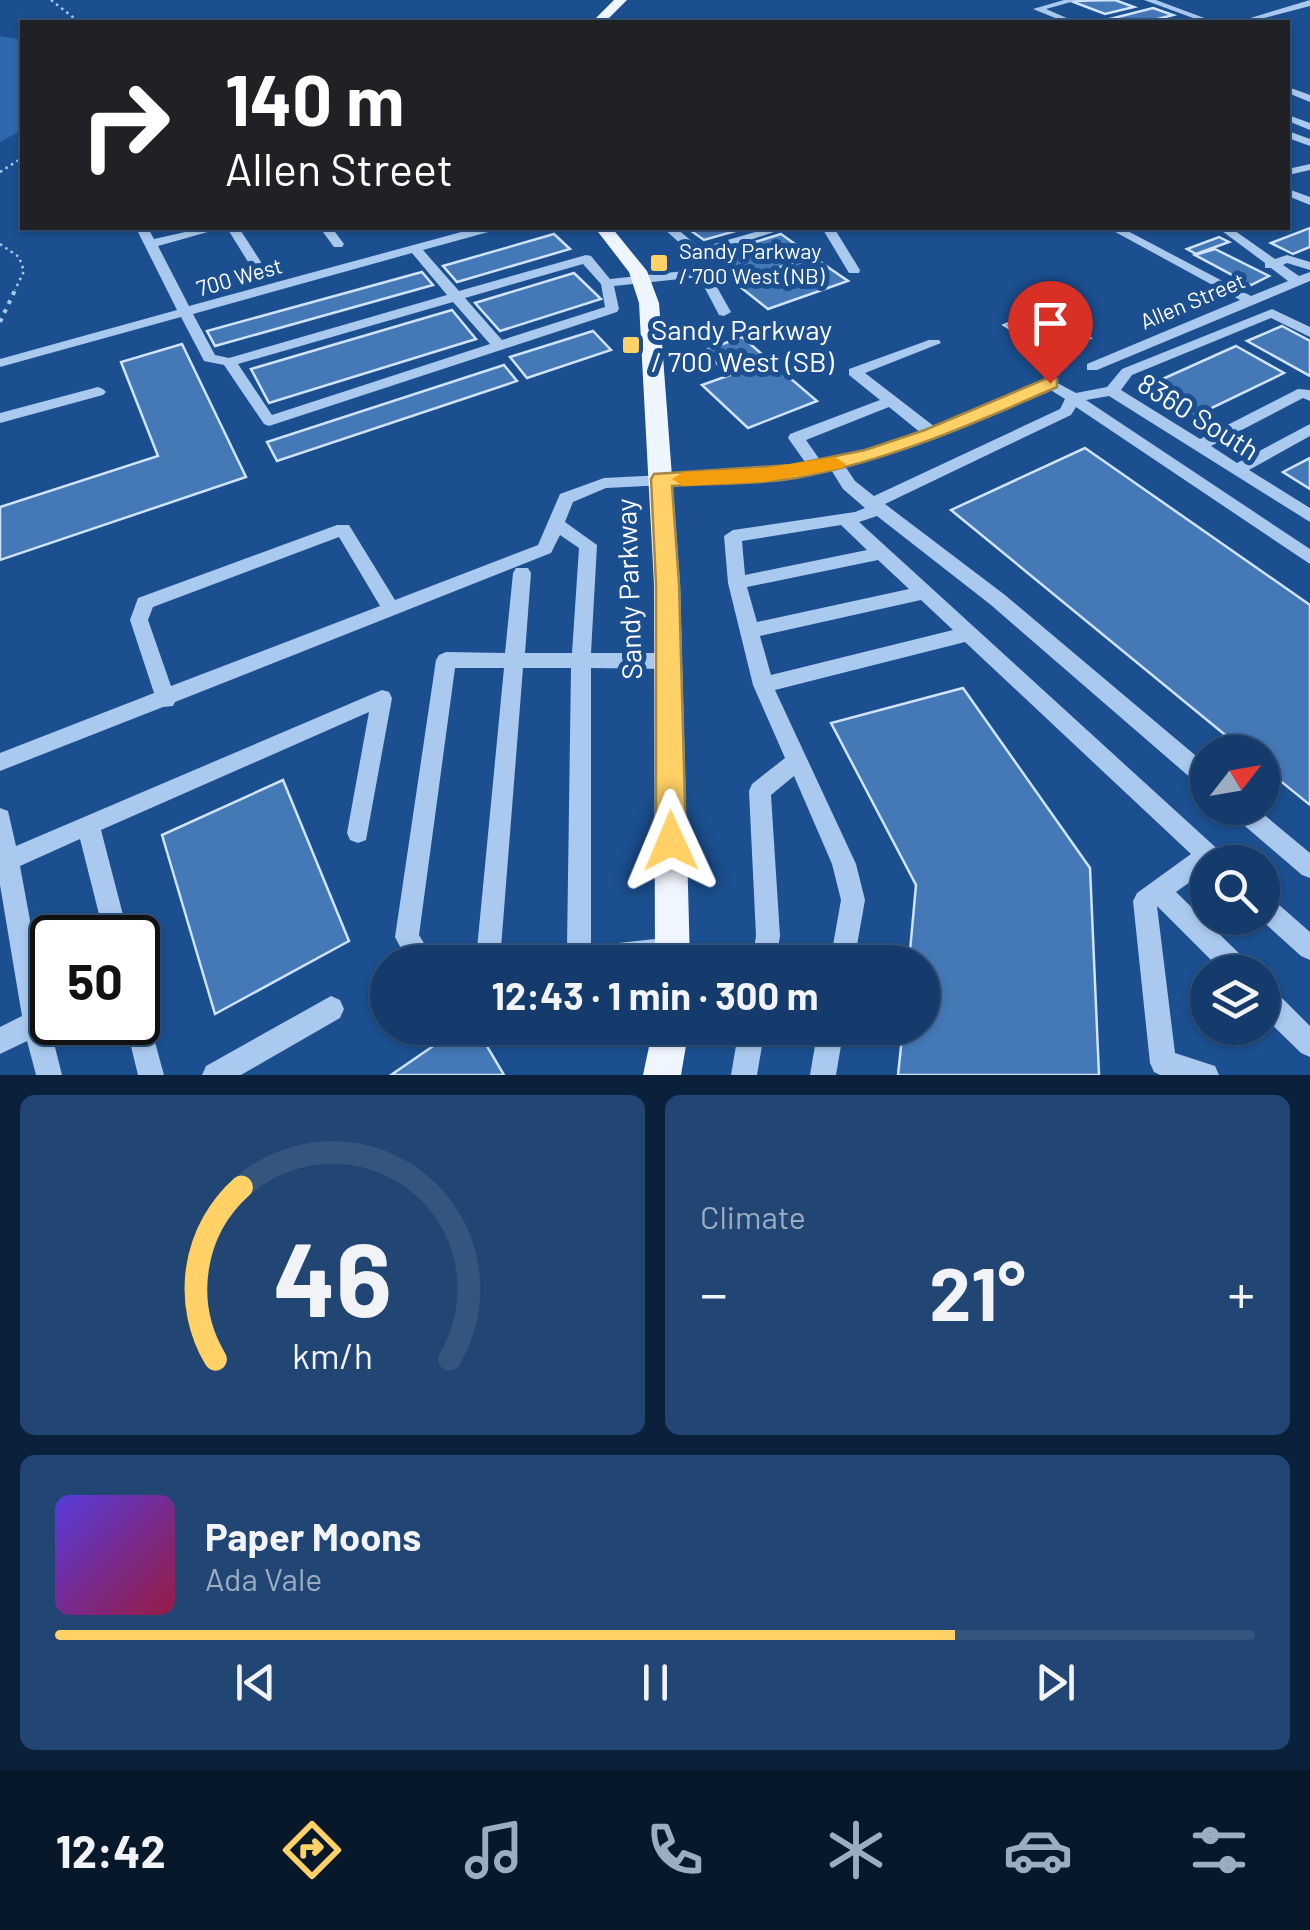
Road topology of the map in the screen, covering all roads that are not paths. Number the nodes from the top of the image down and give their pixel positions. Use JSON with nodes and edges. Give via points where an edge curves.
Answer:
{"nodes":[{"id":1,"x":621,"y":0,"type":"edge"},
{"id":2,"x":637,"y":0,"type":"edge"},
{"id":3,"x":1074,"y":0,"type":"edge"},
{"id":4,"x":1148,"y":0,"type":"edge"},
{"id":5,"x":1310,"y":3,"type":"edge"},
{"id":6,"x":600,"y":20,"type":"edge"},
{"id":7,"x":618,"y":20,"type":"edge"},
{"id":8,"x":1066,"y":20,"type":"edge"},
{"id":9,"x":1206,"y":20,"type":"edge"},
{"id":10,"x":1248,"y":20,"type":"edge"},
{"id":11,"x":143,"y":230,"type":"edge"},
{"id":12,"x":208,"y":230,"type":"edge"},
{"id":13,"x":234,"y":230,"type":"edge"},
{"id":14,"x":328,"y":230,"type":"edge"},
{"id":15,"x":481,"y":230,"type":"edge"},
{"id":16,"x":605,"y":230,"type":"edge"},
{"id":17,"x":670,"y":230,"type":"edge"},
{"id":18,"x":773,"y":230,"type":"edge"},
{"id":19,"x":829,"y":230,"type":"edge"},
{"id":20,"x":1118,"y":230,"type":"edge"},
{"id":21,"x":1227,"y":230,"type":"edge"},
{"id":22,"x":151,"y":244,"type":"junction"},
{"id":23,"x":338,"y":244,"type":"dead end"},
{"id":24,"x":414,"y":248,"type":"junction"},
{"id":25,"x":698,"y":253,"type":"junction"},
{"id":26,"x":255,"y":262,"type":"dead end"},
{"id":27,"x":1270,"y":264,"type":"junction"},
{"id":28,"x":1310,"y":266,"type":"edge"},
{"id":29,"x":854,"y":270,"type":"dead end"},
{"id":30,"x":703,"y":272,"type":"junction"},
{"id":31,"x":1303,"y":278,"type":"edge"},
{"id":32,"x":642,"y":280,"type":"junction"},
{"id":33,"x":607,"y":283,"type":"junction"},
{"id":34,"x":456,"y":296,"type":"junction"},
{"id":35,"x":1249,"y":300,"type":"junction"},
{"id":36,"x":186,"y":312,"type":"junction"},
{"id":37,"x":724,"y":312,"type":"dead end"},
{"id":38,"x":1310,"y":333,"type":"edge"},
{"id":39,"x":934,"y":344,"type":"dead end"},
{"id":40,"x":499,"y":346,"type":"junction"},
{"id":41,"x":229,"y":362,"type":"junction"},
{"id":42,"x":0,"y":363,"type":"edge"},
{"id":43,"x":1092,"y":367,"type":"dead end"},
{"id":44,"x":1112,"y":391,"type":"junction"},
{"id":45,"x":98,"y":392,"type":"dead end"},
{"id":46,"x":1310,"y":396,"type":"edge"},
{"id":47,"x":1074,"y":398,"type":"junction"},
{"id":48,"x":890,"y":400,"type":"junction"},
{"id":49,"x":0,"y":418,"type":"edge"},
{"id":50,"x":1310,"y":429,"type":"edge"},
{"id":51,"x":932,"y":434,"type":"junction"},
{"id":52,"x":1199,"y":446,"type":"junction"},
{"id":53,"x":826,"y":465,"type":"junction"},
{"id":54,"x":1237,"y":470,"type":"junction"},
{"id":55,"x":661,"y":479,"type":"junction"},
{"id":56,"x":1258,"y":483,"type":"junction"},
{"id":57,"x":1224,"y":500,"type":"junction"},
{"id":58,"x":874,"y":506,"type":"junction"},
{"id":59,"x":1310,"y":516,"type":"edge"},
{"id":60,"x":845,"y":519,"type":"junction"},
{"id":61,"x":557,"y":524,"type":"junction"},
{"id":62,"x":881,"y":553,"type":"junction"},
{"id":63,"x":1310,"y":558,"type":"edge"},
{"id":64,"x":522,"y":574,"type":"dead end"},
{"id":65,"x":738,"y":582,"type":"junction"},
{"id":66,"x":924,"y":593,"type":"junction"},
{"id":67,"x":392,"y":610,"type":"junction"},
{"id":68,"x":750,"y":631,"type":"junction"},
{"id":69,"x":968,"y":634,"type":"junction"},
{"id":70,"x":513,"y":661,"type":"junction"},
{"id":71,"x":668,"y":661,"type":"junction"},
{"id":72,"x":582,"y":663,"type":"junction"},
{"id":73,"x":764,"y":685,"type":"junction"},
{"id":74,"x":166,"y":700,"type":"junction"},
{"id":75,"x":797,"y":761,"type":"junction"},
{"id":76,"x":0,"y":762,"type":"edge"},
{"id":77,"x":1190,"y":764,"type":"edge"},
{"id":78,"x":0,"y":818,"type":"edge"},
{"id":79,"x":88,"y":825,"type":"junction"},
{"id":80,"x":1260,"y":825,"type":"edge"},
{"id":81,"x":358,"y":833,"type":"dead end"},
{"id":82,"x":1197,"y":845,"type":"edge"},
{"id":83,"x":8,"y":860,"type":"junction"},
{"id":84,"x":1310,"y":867,"type":"edge"},
{"id":85,"x":1190,"y":873,"type":"edge"},
{"id":86,"x":1160,"y":891,"type":"junction"},
{"id":87,"x":110,"y":915,"type":"edge"},
{"id":88,"x":1280,"y":921,"type":"edge"},
{"id":89,"x":411,"y":945,"type":"edge"},
{"id":90,"x":489,"y":945,"type":"edge"},
{"id":91,"x":580,"y":945,"type":"edge"},
{"id":92,"x":673,"y":945,"type":"edge"},
{"id":93,"x":767,"y":945,"type":"edge"},
{"id":94,"x":845,"y":945,"type":"edge"},
{"id":95,"x":1310,"y":948,"type":"edge"},
{"id":96,"x":1223,"y":955,"type":"edge"},
{"id":97,"x":30,"y":988,"type":"edge"},
{"id":98,"x":331,"y":1009,"type":"dead end"},
{"id":99,"x":1280,"y":1014,"type":"edge"},
{"id":100,"x":30,"y":1026,"type":"edge"},
{"id":101,"x":0,"y":1041,"type":"edge"},
{"id":102,"x":1310,"y":1044,"type":"edge"},
{"id":103,"x":42,"y":1045,"type":"edge"},
{"id":104,"x":144,"y":1045,"type":"edge"},
{"id":105,"x":668,"y":1045,"type":"edge"},
{"id":106,"x":749,"y":1045,"type":"edge"},
{"id":107,"x":829,"y":1045,"type":"edge"},
{"id":108,"x":49,"y":1075,"type":"edge"},
{"id":109,"x":151,"y":1075,"type":"edge"},
{"id":110,"x":216,"y":1075,"type":"edge"},
{"id":111,"x":662,"y":1075,"type":"edge"},
{"id":112,"x":744,"y":1075,"type":"edge"},
{"id":113,"x":824,"y":1075,"type":"edge"},
{"id":114,"x":1206,"y":1075,"type":"edge"}],
"edges":[{"from":1,"to":6,"type":"main road"},
{"from":2,"to":7,"type":"main road"},
{"from":3,"to":8,"type":"street","via":[[1036,9]]},
{"from":4,"to":9,"type":"street"},
{"from":5,"to":10,"type":"street"},
{"from":11,"to":22,"type":"street"},
{"from":12,"to":22,"type":"street"},
{"from":13,"to":26,"type":"street"},
{"from":14,"to":23,"type":"street"},
{"from":15,"to":24,"type":"street","name":"700 West"},
{"from":16,"to":32,"type":"main road","name":"Sandy Parkway"},
{"from":17,"to":25,"type":"street"},
{"from":18,"to":25,"type":"street"},
{"from":19,"to":29,"type":"street"},
{"from":20,"to":35,"type":"street"},
{"from":21,"to":27,"type":"street"},
{"from":22,"to":36,"type":"street"},
{"from":24,"to":34,"type":"street"},
{"from":24,"to":36,"type":"street","name":"700 West"},
{"from":25,"to":30,"type":"street"},
{"from":27,"to":28,"type":"street","via":[[1287,259]]},
{"from":27,"to":31,"type":"street"},
{"from":30,"to":32,"type":"street"},
{"from":30,"to":37,"type":"street"},
{"from":31,"to":35,"type":"street","name":"Allen Street"},
{"from":32,"to":33,"type":"street"},
{"from":32,"to":55,"type":"main road","name":"Sandy Parkway"},
{"from":33,"to":34,"type":"street","via":[[586,260]]},
{"from":33,"to":40,"type":"street","via":[[612,308]]},
{"from":34,"to":40,"type":"street"},
{"from":34,"to":41,"type":"street"},
{"from":35,"to":43,"type":"street","name":"Allen Street"},
{"from":36,"to":41,"type":"street","via":[[209,358]]},
{"from":36,"to":42,"type":"street","name":"700 West"},
{"from":38,"to":44,"type":"street","via":[[1272,313],[1126,372]]},
{"from":39,"to":48,"type":"street","via":[[854,372]]},
{"from":40,"to":41,"type":"street","via":[[270,421]]},
{"from":44,"to":47,"type":"street"},
{"from":44,"to":52,"type":"street","name":"8360 South"},
{"from":45,"to":49,"type":"street"},
{"from":46,"to":52,"type":"street","via":[[1303,392]]},
{"from":47,"to":51,"type":"street","via":[[1050,383]]},
{"from":47,"to":57,"type":"street"},
{"from":47,"to":58,"type":"street","via":[[1066,412]]},
{"from":48,"to":51,"type":"street"},
{"from":48,"to":53,"type":"street","via":[[796,438]]},
{"from":50,"to":54,"type":"street"},
{"from":51,"to":53,"type":"street"},
{"from":52,"to":54,"type":"street","name":"8360 South"},
{"from":53,"to":55,"type":"street"},
{"from":53,"to":58,"type":"street"},
{"from":54,"to":56,"type":"street","name":"8360 South"},
{"from":55,"to":61,"type":"street","via":[[604,482],[566,498]]},
{"from":55,"to":71,"type":"main road","name":"Sandy Parkway"},
{"from":56,"to":57,"type":"street"},
{"from":56,"to":59,"type":"street","name":"8360 South"},
{"from":57,"to":63,"type":"street"},
{"from":58,"to":60,"type":"street"},
{"from":58,"to":77,"type":"street","via":[[998,600]]},
{"from":60,"to":62,"type":"street"},
{"from":60,"to":65,"type":"street","via":[[733,536]]},
{"from":61,"to":67,"type":"street","via":[[545,549]]},
{"from":61,"to":72,"type":"street","via":[[588,545]]},
{"from":62,"to":65,"type":"street"},
{"from":62,"to":66,"type":"street"},
{"from":64,"to":70,"type":"street"},
{"from":65,"to":68,"type":"street"},
{"from":66,"to":68,"type":"street"},
{"from":66,"to":69,"type":"street"},
{"from":67,"to":74,"type":"street"},
{"from":67,"to":74,"type":"street","via":[[344,529],[145,603],[139,620]]},
{"from":68,"to":73,"type":"street"},
{"from":69,"to":73,"type":"street"},
{"from":69,"to":82,"type":"street"},
{"from":70,"to":72,"type":"street"},
{"from":70,"to":89,"type":"street","via":[[446,660],[407,937]]},
{"from":70,"to":90,"type":"street"},
{"from":71,"to":72,"type":"street"},
{"from":71,"to":92,"type":"main road","name":"Sandy Parkway"},
{"from":72,"to":91,"type":"street"},
{"from":73,"to":75,"type":"street"},
{"from":74,"to":76,"type":"street"},
{"from":75,"to":93,"type":"street","via":[[760,791]]},
{"from":75,"to":94,"type":"street","via":[[844,864],[853,900]]},
{"from":78,"to":83,"type":"street"},
{"from":79,"to":81,"type":"street","via":[[382,698]]},
{"from":79,"to":83,"type":"street"},
{"from":79,"to":87,"type":"street"},
{"from":80,"to":84,"type":"street"},
{"from":83,"to":97,"type":"street"},
{"from":85,"to":86,"type":"street"},
{"from":86,"to":96,"type":"street"},
{"from":86,"to":114,"type":"street","via":[[1145,901],[1164,1063]]},
{"from":88,"to":95,"type":"street"},
{"from":98,"to":110,"type":"street"},
{"from":99,"to":102,"type":"street"},
{"from":100,"to":101,"type":"street"},
{"from":103,"to":108,"type":"street"},
{"from":104,"to":109,"type":"street"},
{"from":105,"to":111,"type":"main road"},
{"from":106,"to":112,"type":"street"},
{"from":107,"to":113,"type":"street"}]}
